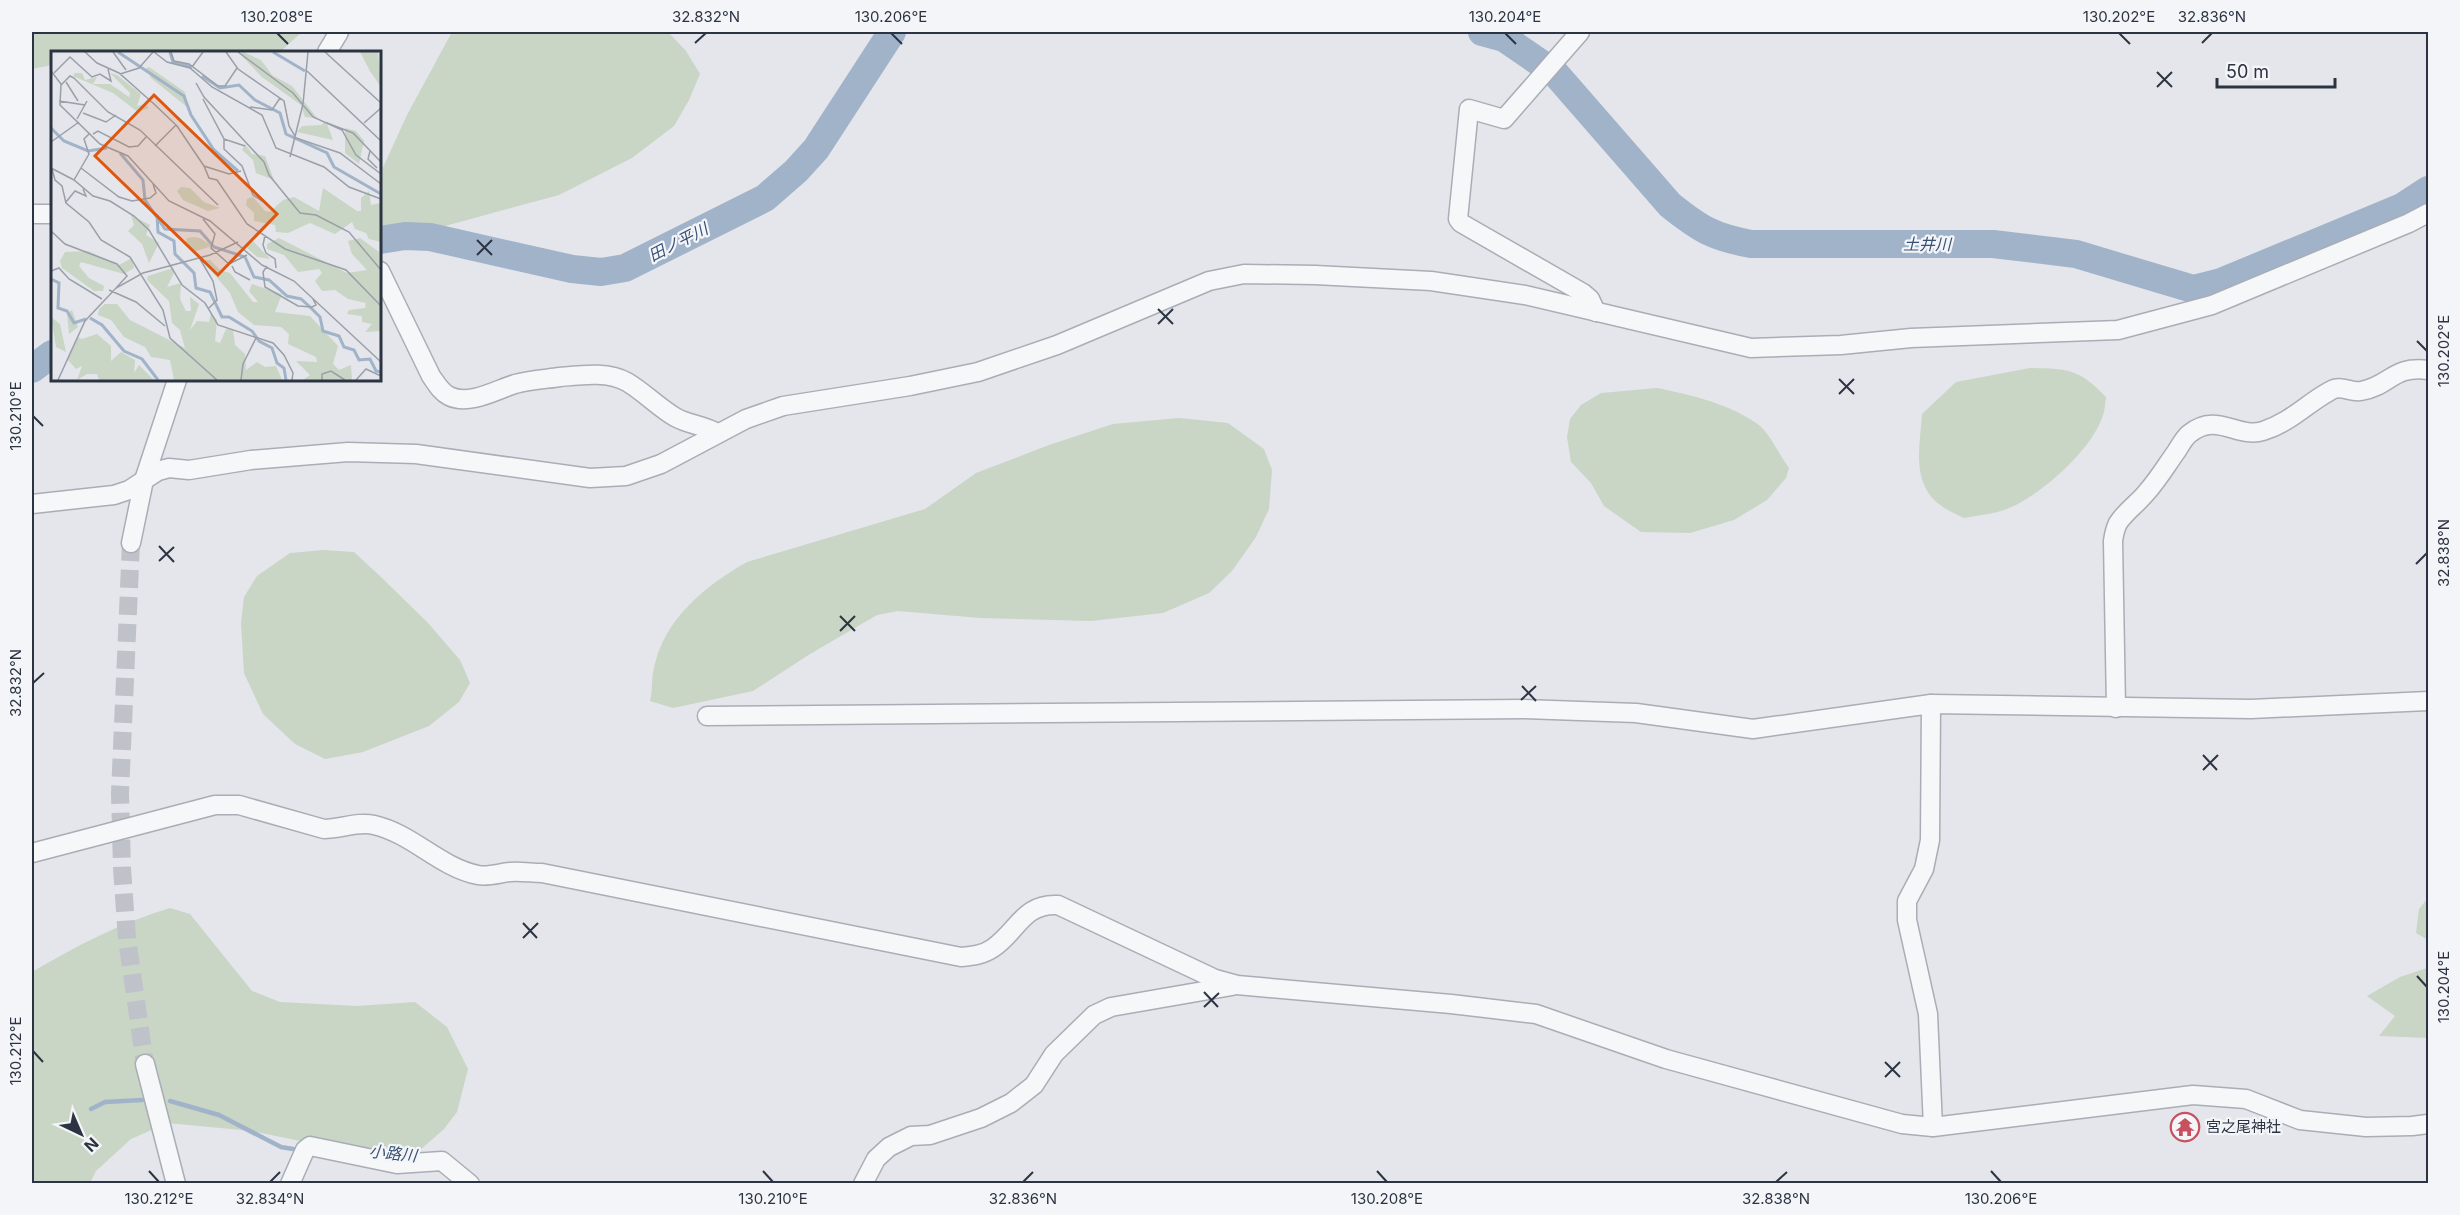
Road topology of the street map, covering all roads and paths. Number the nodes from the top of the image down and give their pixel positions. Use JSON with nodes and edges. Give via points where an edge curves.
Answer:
{"nodes":[{"id":1,"x":339,"y":32,"type":"edge"},
{"id":2,"x":1580,"y":32,"type":"edge"},
{"id":3,"x":328,"y":51,"type":"edge"},
{"id":4,"x":2428,"y":213,"type":"edge"},
{"id":5,"x":32,"y":214,"type":"edge"},
{"id":6,"x":51,"y":214,"type":"edge"},
{"id":7,"x":381,"y":273,"type":"edge"},
{"id":8,"x":1596,"y":312,"type":"junction"},
{"id":9,"x":2428,"y":370,"type":"edge"},
{"id":10,"x":177,"y":381,"type":"edge"},
{"id":11,"x":717,"y":433,"type":"junction"},
{"id":12,"x":144,"y":480,"type":"junction"},
{"id":13,"x":32,"y":504,"type":"edge"},
{"id":14,"x":131,"y":543,"type":"tunnel mouth"},
{"id":15,"x":2428,"y":700,"type":"edge"},
{"id":16,"x":1931,"y":704,"type":"junction"},
{"id":17,"x":2116,"y":708,"type":"junction"},
{"id":18,"x":707,"y":716,"type":"dead end"},
{"id":19,"x":32,"y":853,"type":"edge"},
{"id":20,"x":1237,"y":985,"type":"junction"},
{"id":21,"x":145,"y":1064,"type":"tunnel mouth"},
{"id":22,"x":2428,"y":1124,"type":"edge"},
{"id":23,"x":1933,"y":1127,"type":"junction"},
{"id":24,"x":176,"y":1184,"type":"edge"},
{"id":25,"x":290,"y":1184,"type":"edge"},
{"id":26,"x":470,"y":1184,"type":"edge"},
{"id":27,"x":863,"y":1184,"type":"edge"}],
"edges":[{"from":1,"to":3,"type":"street"},
{"from":2,"to":8,"type":"street","via":[[1504,119],[1469,109],[1458,219],[1583,293]]},
{"from":4,"to":8,"type":"street","via":[[2212,305],[2118,330],[1751,348]]},
{"from":5,"to":6,"type":"street"},
{"from":7,"to":11,"type":"street","via":[[431,376],[450,396],[460,399],[517,384],[605,375],[628,382],[686,423]]},
{"from":8,"to":11,"type":"street","via":[[1525,295],[1431,281],[1244,274],[1209,281],[1057,345],[978,372],[783,406]]},
{"from":9,"to":17,"type":"street","via":[[2399,371],[2373,388],[2358,392],[2343,387],[2331,389],[2286,422],[2261,432],[2244,433],[2219,424],[2188,434],[2148,492],[2115,530]]},
{"from":10,"to":12,"type":"street"},
{"from":11,"to":12,"type":"street","via":[[661,464],[626,476],[590,478],[416,454],[348,452],[274,457],[189,470],[169,468]]},
{"from":12,"to":13,"type":"street","via":[[114,495]]},
{"from":12,"to":14,"type":"street"},
{"from":15,"to":17,"type":"street","via":[[2251,710]]},
{"from":16,"to":17,"type":"street"},
{"from":16,"to":18,"type":"street","via":[[1753,729],[1636,713],[1524,709]]},
{"from":16,"to":23,"type":"street","via":[[1930,840],[1924,869],[1907,901],[1907,920],[1928,1014]]},
{"from":19,"to":20,"type":"street","via":[[215,805],[239,805],[324,829],[373,824],[399,834],[456,869],[481,876],[542,873],[961,957],[993,948],[1029,912],[1044,904],[1058,905],[1215,979]]},
{"from":20,"to":23,"type":"street","via":[[1536,1014],[1665,1059],[1902,1124]]},
{"from":20,"to":27,"type":"street","via":[[1111,1007],[1094,1015],[1054,1054],[1034,1085],[1011,1103],[981,1118],[930,1135],[911,1136],[889,1147],[876,1159]]},
{"from":21,"to":24,"type":"street"},
{"from":22,"to":23,"type":"street","via":[[2366,1127],[2300,1120],[2246,1099],[2193,1095]]},
{"from":25,"to":26,"type":"street","via":[[310,1146],[397,1164],[442,1161]]}]}
